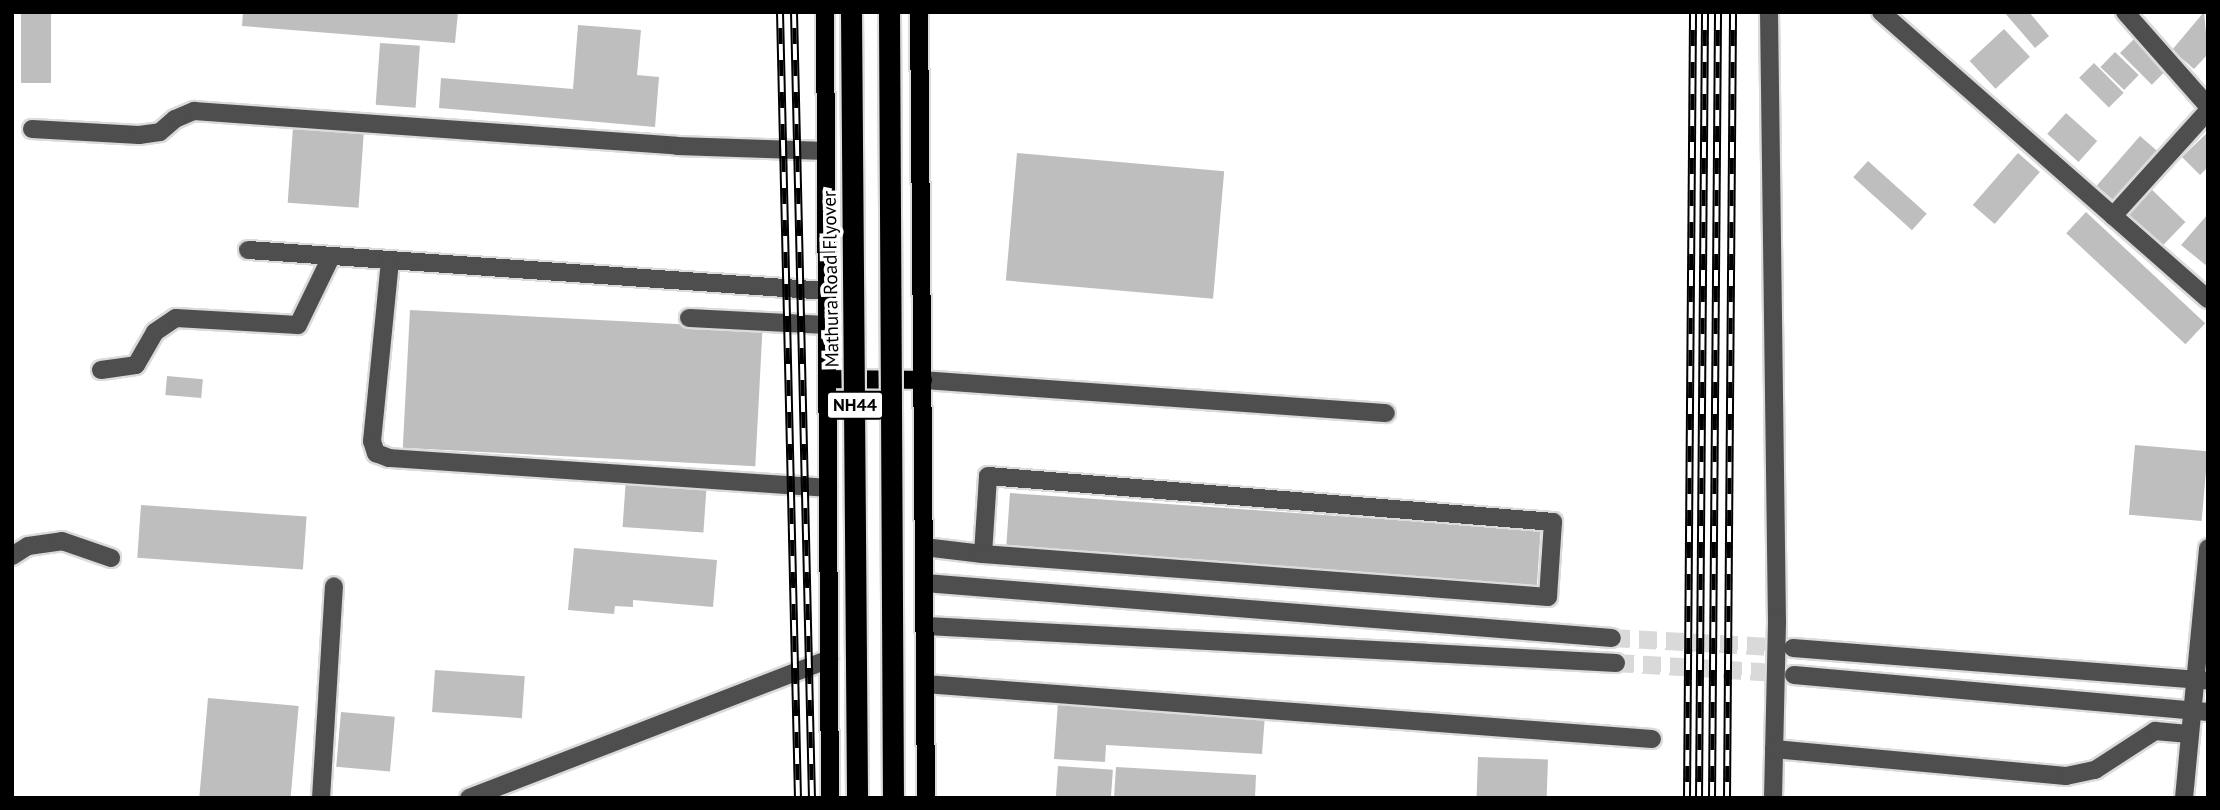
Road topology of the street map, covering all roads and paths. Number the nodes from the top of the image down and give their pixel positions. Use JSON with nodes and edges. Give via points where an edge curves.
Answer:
{"nodes":[{"id":1,"x":825,"y":12,"type":"edge"},
{"id":2,"x":851,"y":12,"type":"edge"},
{"id":3,"x":889,"y":12,"type":"edge"},
{"id":4,"x":919,"y":12,"type":"edge"},
{"id":5,"x":1769,"y":12,"type":"edge"},
{"id":6,"x":1881,"y":12,"type":"edge"},
{"id":7,"x":2125,"y":12,"type":"edge"},
{"id":8,"x":2208,"y":106,"type":"edge"},
{"id":9,"x":2208,"y":111,"type":"edge"},
{"id":10,"x":32,"y":129,"type":"dead end"},
{"id":11,"x":826,"y":151,"type":"junction"},
{"id":12,"x":2113,"y":216,"type":"junction"},
{"id":13,"x":248,"y":250,"type":"dead end"},
{"id":14,"x":331,"y":257,"type":"junction"},
{"id":15,"x":390,"y":261,"type":"junction"},
{"id":16,"x":827,"y":291,"type":"junction"},
{"id":17,"x":2208,"y":299,"type":"edge"},
{"id":18,"x":689,"y":318,"type":"dead end"},
{"id":19,"x":827,"y":326,"type":"junction"},
{"id":20,"x":101,"y":370,"type":"dead end"},
{"id":21,"x":827,"y":379,"type":"junction"},
{"id":22,"x":923,"y":380,"type":"junction"},
{"id":23,"x":1386,"y":413,"type":"dead end"},
{"id":24,"x":828,"y":488,"type":"junction"},
{"id":25,"x":924,"y":547,"type":"junction"},
{"id":26,"x":2208,"y":548,"type":"edge"},
{"id":27,"x":984,"y":554,"type":"junction"},
{"id":28,"x":12,"y":556,"type":"edge"},
{"id":29,"x":111,"y":558,"type":"dead end"},
{"id":30,"x":925,"y":583,"type":"junction"},
{"id":31,"x":334,"y":586,"type":"dead end"},
{"id":32,"x":927,"y":626,"type":"junction"},
{"id":33,"x":1612,"y":638,"type":"tunnel mouth"},
{"id":34,"x":1793,"y":648,"type":"tunnel mouth"},
{"id":35,"x":829,"y":659,"type":"junction"},
{"id":36,"x":1616,"y":663,"type":"tunnel mouth"},
{"id":37,"x":1794,"y":675,"type":"tunnel mouth"},
{"id":38,"x":2201,"y":680,"type":"edge"},
{"id":39,"x":925,"y":684,"type":"junction"},
{"id":40,"x":2199,"y":712,"type":"edge"},
{"id":41,"x":2189,"y":734,"type":"junction"},
{"id":42,"x":1652,"y":739,"type":"dead end"},
{"id":43,"x":1774,"y":749,"type":"junction"},
{"id":44,"x":321,"y":798,"type":"edge"},
{"id":45,"x":469,"y":798,"type":"edge"},
{"id":46,"x":830,"y":798,"type":"edge"},
{"id":47,"x":858,"y":798,"type":"edge"},
{"id":48,"x":893,"y":798,"type":"edge"},
{"id":49,"x":926,"y":798,"type":"edge"},
{"id":50,"x":1773,"y":798,"type":"edge"},
{"id":51,"x":2184,"y":798,"type":"edge"}],
"edges":[{"from":1,"to":11,"type":"main road"},
{"from":2,"to":47,"type":"highway","name":"Mathura Road Flyover","number":"NH44","bridge":true},
{"from":3,"to":48,"type":"highway","number":"NH44","bridge":true},
{"from":4,"to":22,"type":"main road"},
{"from":5,"to":43,"type":"street"},
{"from":6,"to":12,"type":"street"},
{"from":7,"to":8,"type":"street"},
{"from":9,"to":12,"type":"street"},
{"from":10,"to":11,"type":"street","via":[[139,135],[160,132],[194,111],[677,146]]},
{"from":11,"to":16,"type":"main road"},
{"from":12,"to":17,"type":"street"},
{"from":13,"to":14,"type":"street"},
{"from":14,"to":15,"type":"street"},
{"from":14,"to":20,"type":"street","via":[[298,325],[176,318],[155,332],[136,366]]},
{"from":15,"to":16,"type":"street"},
{"from":15,"to":24,"type":"street","via":[[372,441],[376,453],[389,458]]},
{"from":16,"to":19,"type":"main road"},
{"from":18,"to":19,"type":"street"},
{"from":19,"to":21,"type":"main road"},
{"from":21,"to":22,"type":"main road"},
{"from":21,"to":24,"type":"main road"},
{"from":22,"to":23,"type":"street"},
{"from":22,"to":25,"type":"main road"},
{"from":24,"to":35,"type":"main road"},
{"from":25,"to":27,"type":"street"},
{"from":25,"to":30,"type":"main road"},
{"from":26,"to":38,"type":"street"},
{"from":27,"to":27,"type":"street","via":[[988,476],[1553,522],[1548,597]]},
{"from":28,"to":29,"type":"street","via":[[28,547],[62,541]]},
{"from":30,"to":32,"type":"main road"},
{"from":30,"to":33,"type":"street"},
{"from":31,"to":44,"type":"street"},
{"from":32,"to":36,"type":"street"},
{"from":32,"to":39,"type":"main road"},
{"from":34,"to":38,"type":"street"},
{"from":35,"to":45,"type":"street"},
{"from":35,"to":46,"type":"main road"},
{"from":37,"to":40,"type":"street"},
{"from":38,"to":40,"type":"street"},
{"from":39,"to":42,"type":"street"},
{"from":39,"to":49,"type":"main road"},
{"from":40,"to":41,"type":"street"},
{"from":41,"to":43,"type":"street","via":[[2155,731],[2095,770],[2066,776]]},
{"from":41,"to":51,"type":"street"},
{"from":43,"to":50,"type":"street"}]}
